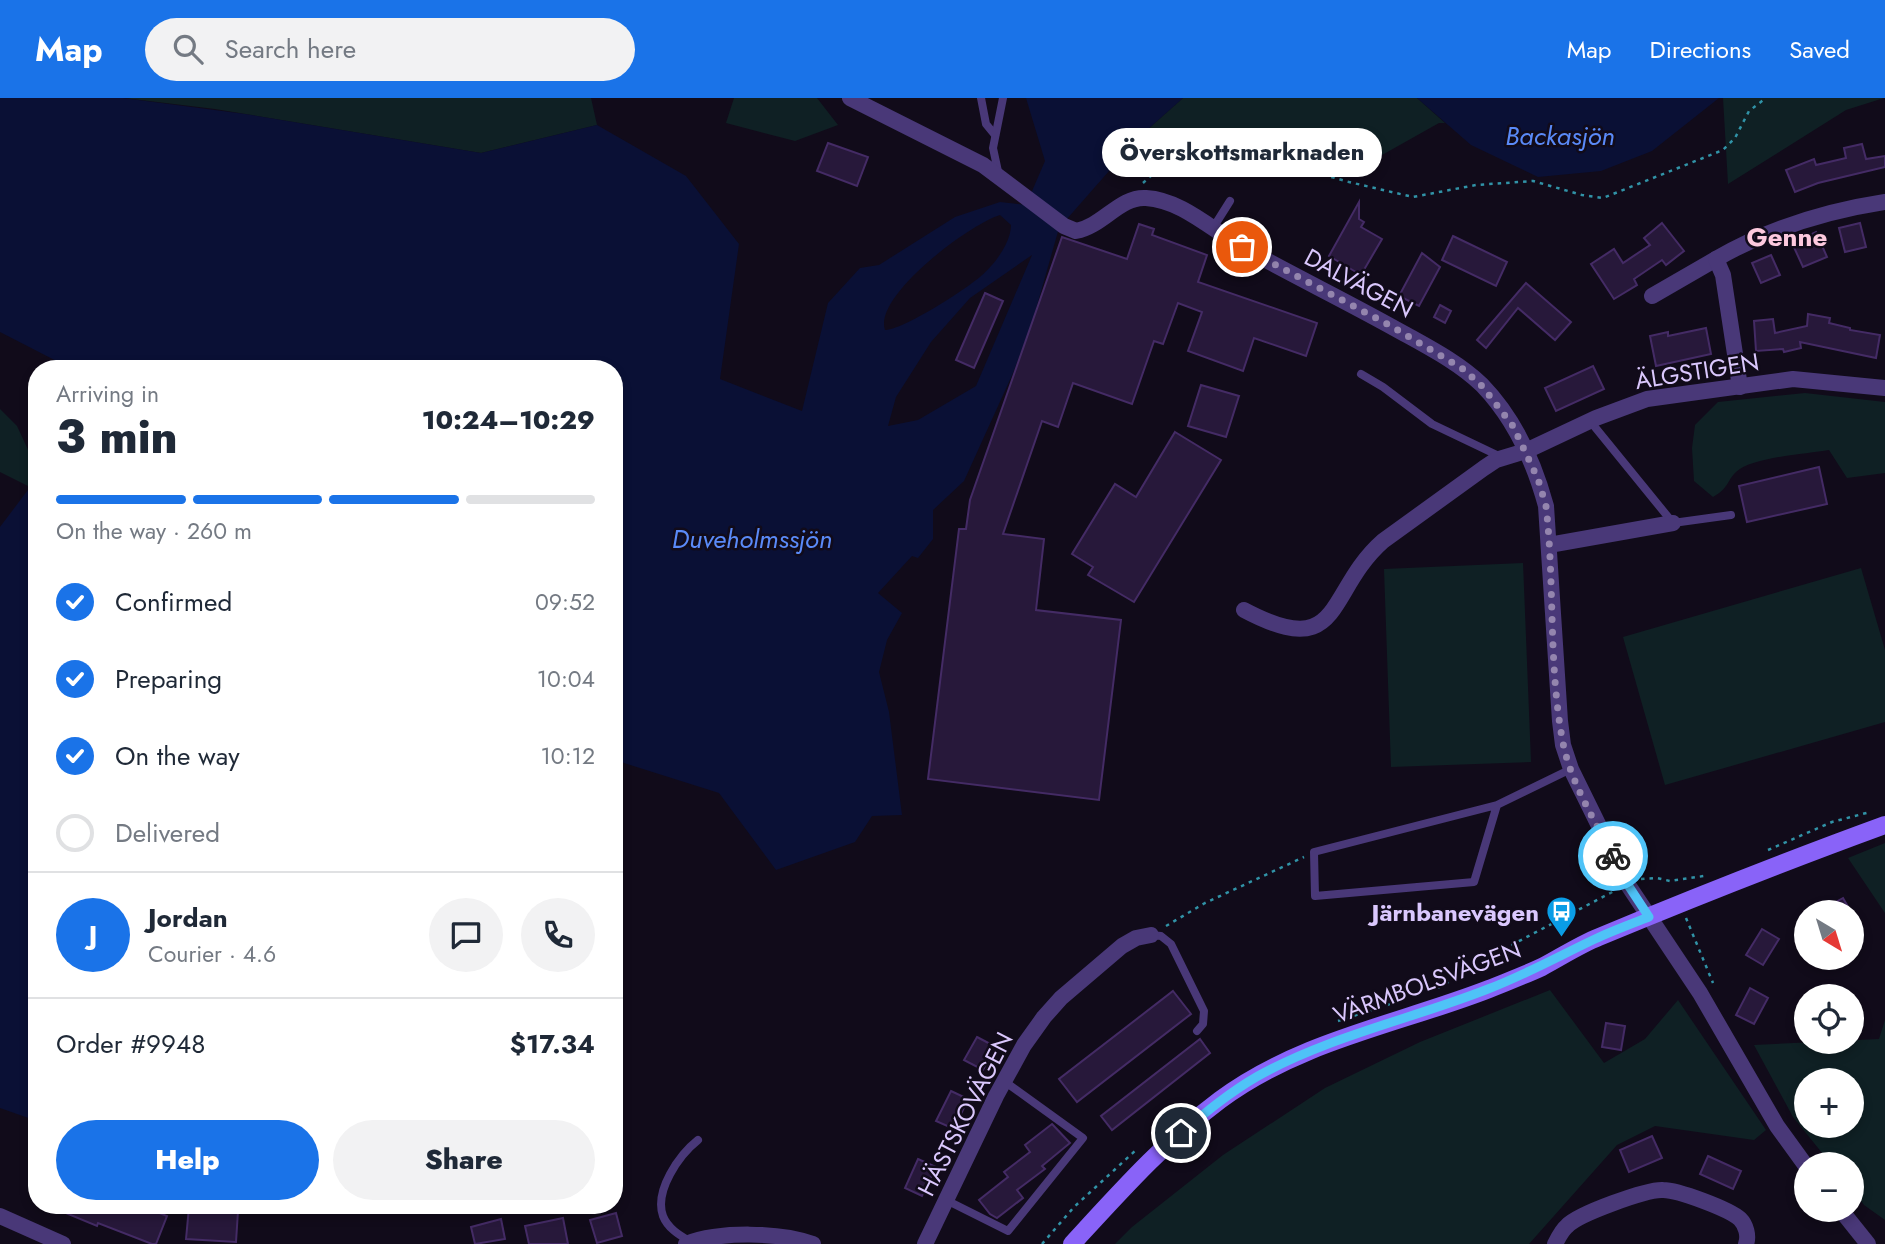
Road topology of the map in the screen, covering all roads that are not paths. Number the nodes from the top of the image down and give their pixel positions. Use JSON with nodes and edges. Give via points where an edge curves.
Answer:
{"nodes":[{"id":1,"x":850,"y":98,"type":"edge"},
{"id":2,"x":981,"y":98,"type":"edge"},
{"id":3,"x":1003,"y":98,"type":"edge"},
{"id":4,"x":995,"y":135,"type":"junction"},
{"id":5,"x":999,"y":176,"type":"junction"},
{"id":6,"x":1230,"y":201,"type":"dead end"},
{"id":7,"x":1885,"y":202,"type":"edge"},
{"id":8,"x":1213,"y":228,"type":"junction"},
{"id":9,"x":1716,"y":259,"type":"junction"},
{"id":10,"x":1652,"y":296,"type":"dead end"},
{"id":11,"x":1361,"y":374,"type":"dead end"},
{"id":12,"x":1740,"y":387,"type":"junction"},
{"id":13,"x":1885,"y":388,"type":"edge"},
{"id":14,"x":1590,"y":421,"type":"junction"},
{"id":15,"x":1526,"y":451,"type":"junction"},
{"id":16,"x":1505,"y":457,"type":"junction"},
{"id":17,"x":1731,"y":515,"type":"dead end"},
{"id":18,"x":1673,"y":523,"type":"junction"},
{"id":19,"x":1549,"y":545,"type":"junction"},
{"id":20,"x":1244,"y":610,"type":"dead end"},
{"id":21,"x":1571,"y":769,"type":"junction"},
{"id":22,"x":1497,"y":805,"type":"junction"},
{"id":23,"x":1881,"y":817,"type":"edge"},
{"id":24,"x":1649,"y":917,"type":"junction"},
{"id":25,"x":1151,"y":935,"type":"joint"},
{"id":26,"x":1197,"y":1031,"type":"dead end"},
{"id":27,"x":1004,"y":1081,"type":"junction"},
{"id":28,"x":698,"y":1140,"type":"dead end"},
{"id":29,"x":1796,"y":1152,"type":"edge"},
{"id":30,"x":946,"y":1200,"type":"junction"},
{"id":31,"x":0,"y":1216,"type":"edge"},
{"id":32,"x":1850,"y":1222,"type":"edge"},
{"id":33,"x":689,"y":1243,"type":"edge"},
{"id":34,"x":62,"y":1244,"type":"edge"},
{"id":35,"x":813,"y":1244,"type":"edge"},
{"id":36,"x":925,"y":1244,"type":"edge"},
{"id":37,"x":1072,"y":1244,"type":"edge"},
{"id":38,"x":1555,"y":1244,"type":"edge"},
{"id":39,"x":1746,"y":1244,"type":"edge"},
{"id":40,"x":1868,"y":1244,"type":"edge"}],
"edges":[{"from":1,"to":5,"type":"street"},
{"from":2,"to":4,"type":"lane","via":[[986,124]]},
{"from":3,"to":4,"type":"lane"},
{"from":4,"to":5,"type":"lane"},
{"from":5,"to":8,"type":"street","name":"DALVÄGEN","via":[[1076,231],[1140,198],[1170,203]]},
{"from":6,"to":8,"type":"lane"},
{"from":7,"to":9,"type":"street","via":[[1770,231]]},
{"from":8,"to":15,"type":"street","name":"DALVÄGEN","via":[[1454,363],[1500,407]]},
{"from":9,"to":10,"type":"street"},
{"from":9,"to":12,"type":"street","via":[[1723,275]]},
{"from":11,"to":16,"type":"lane","via":[[1432,424]]},
{"from":12,"to":13,"type":"street","name":"ÄLGSTIGEN","via":[[1793,379]]},
{"from":12,"to":14,"type":"street","name":"ÄLGSTIGEN","via":[[1647,399]]},
{"from":14,"to":15,"type":"street","name":"ÄLGSTIGEN"},
{"from":14,"to":18,"type":"lane"},
{"from":15,"to":16,"type":"street"},
{"from":15,"to":19,"type":"street","name":"DALVÄGEN","via":[[1546,506]]},
{"from":16,"to":20,"type":"street","via":[[1375,547],[1326,619],[1315,626],[1289,628]]},
{"from":17,"to":18,"type":"lane"},
{"from":18,"to":19,"type":"street"},
{"from":19,"to":21,"type":"street","name":"DALVÄGEN","via":[[1559,709]]},
{"from":21,"to":22,"type":"lane"},
{"from":21,"to":24,"type":"street","name":"DALVÄGEN","via":[[1628,885]]},
{"from":22,"to":22,"type":"lane","via":[[1474,881],[1315,896],[1314,852]]},
{"from":23,"to":24,"type":"street","name":"VÄRMBOLSVÄGEN"},
{"from":24,"to":29,"type":"street"},
{"from":24,"to":37,"type":"street","name":"VÄRMBOLSVÄGEN","via":[[1492,988],[1340,1039],[1258,1076],[1221,1099],[1181,1133]]},
{"from":25,"to":26,"type":"lane","via":[[1171,944],[1204,1011]]},
{"from":25,"to":27,"type":"street","name":"HÄSTSKOVÄGEN","via":[[1122,946],[1061,998],[1024,1045]]},
{"from":27,"to":30,"type":"street","name":"HÄSTSKOVÄGEN"},
{"from":27,"to":30,"type":"lane","via":[[1083,1138],[1008,1231]]},
{"from":28,"to":33,"type":"lane","via":[[676,1161],[662,1202],[664,1217]]},
{"from":30,"to":36,"type":"street","name":"HÄSTSKOVÄGEN"},
{"from":31,"to":34,"type":"street"},
{"from":32,"to":40,"type":"street"},
{"from":33,"to":35,"type":"street","via":[[752,1234]]},
{"from":38,"to":39,"type":"street","via":[[1579,1217],[1663,1189],[1740,1219]]}]}
